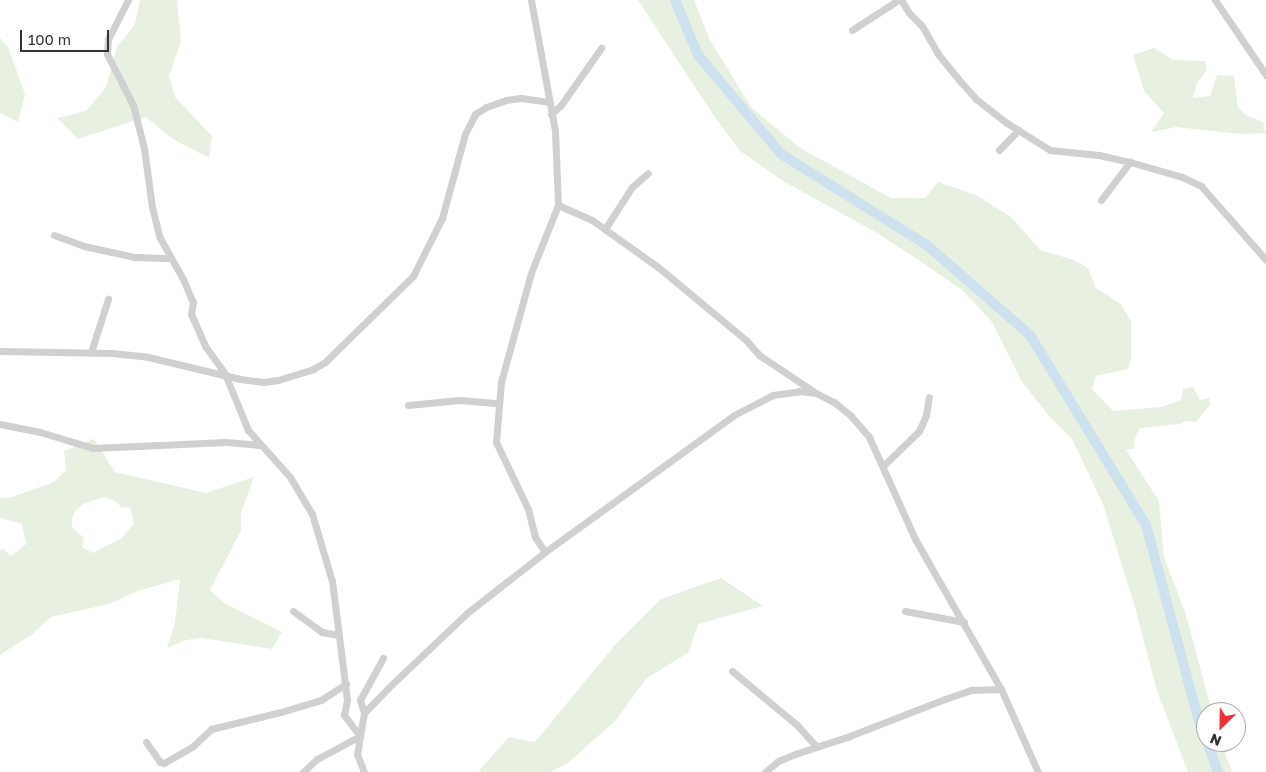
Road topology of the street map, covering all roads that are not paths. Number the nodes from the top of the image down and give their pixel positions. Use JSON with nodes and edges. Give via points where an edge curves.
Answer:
{"nodes":[{"id":1,"x":128,"y":0,"type":"edge"},
{"id":2,"x":531,"y":0,"type":"edge"},
{"id":3,"x":900,"y":0,"type":"edge"},
{"id":4,"x":1215,"y":0,"type":"edge"},
{"id":5,"x":852,"y":30,"type":"dead end"},
{"id":6,"x":601,"y":48,"type":"dead end"},
{"id":7,"x":1266,"y":75,"type":"edge"},
{"id":8,"x":549,"y":102,"type":"junction"},
{"id":9,"x":551,"y":114,"type":"junction"},
{"id":10,"x":1018,"y":130,"type":"junction"},
{"id":11,"x":999,"y":150,"type":"dead end"},
{"id":12,"x":1130,"y":162,"type":"junction"},
{"id":13,"x":648,"y":173,"type":"dead end"},
{"id":14,"x":1101,"y":200,"type":"dead end"},
{"id":15,"x":558,"y":205,"type":"junction"},
{"id":16,"x":605,"y":229,"type":"junction"},
{"id":17,"x":54,"y":235,"type":"dead end"},
{"id":18,"x":170,"y":258,"type":"junction"},
{"id":19,"x":1266,"y":260,"type":"edge"},
{"id":20,"x":108,"y":299,"type":"dead end"},
{"id":21,"x":0,"y":351,"type":"edge"},
{"id":22,"x":90,"y":352,"type":"junction"},
{"id":23,"x":225,"y":374,"type":"junction"},
{"id":24,"x":816,"y":393,"type":"junction"},
{"id":25,"x":929,"y":397,"type":"dead end"},
{"id":26,"x":498,"y":403,"type":"junction"},
{"id":27,"x":408,"y":405,"type":"dead end"},
{"id":28,"x":0,"y":424,"type":"edge"},
{"id":29,"x":260,"y":445,"type":"junction"},
{"id":30,"x":883,"y":466,"type":"junction"},
{"id":31,"x":545,"y":552,"type":"junction"},
{"id":32,"x":293,"y":611,"type":"dead end"},
{"id":33,"x":905,"y":611,"type":"dead end"},
{"id":34,"x":964,"y":622,"type":"junction"},
{"id":35,"x":339,"y":635,"type":"junction"},
{"id":36,"x":383,"y":658,"type":"dead end"},
{"id":37,"x":732,"y":671,"type":"dead end"},
{"id":38,"x":346,"y":684,"type":"junction"},
{"id":39,"x":1001,"y":689,"type":"junction"},
{"id":40,"x":364,"y":713,"type":"junction"},
{"id":41,"x":360,"y":736,"type":"junction"},
{"id":42,"x":146,"y":742,"type":"dead end"},
{"id":43,"x":816,"y":746,"type":"junction"},
{"id":44,"x":304,"y":772,"type":"edge"},
{"id":45,"x":364,"y":772,"type":"edge"},
{"id":46,"x":765,"y":772,"type":"edge"},
{"id":47,"x":1038,"y":772,"type":"edge"}],
"edges":[{"from":1,"to":18,"type":"street","via":[[108,39],[107,54],[133,105],[144,148],[152,212]]},
{"from":2,"to":8,"type":"street"},
{"from":3,"to":5,"type":"street"},
{"from":3,"to":10,"type":"street","via":[[922,26],[938,54],[971,93]]},
{"from":4,"to":7,"type":"street"},
{"from":6,"to":9,"type":"street","via":[[561,105]]},
{"from":8,"to":9,"type":"street"},
{"from":8,"to":23,"type":"street","via":[[521,98],[506,100],[475,114],[465,134],[442,218],[413,276],[325,362],[271,381],[240,379]]},
{"from":9,"to":15,"type":"street","via":[[556,139]]},
{"from":10,"to":11,"type":"street"},
{"from":10,"to":12,"type":"street","via":[[1050,150]]},
{"from":12,"to":14,"type":"street"},
{"from":12,"to":19,"type":"street","via":[[1201,186]]},
{"from":13,"to":16,"type":"street","via":[[632,187]]},
{"from":15,"to":16,"type":"street"},
{"from":15,"to":26,"type":"street","via":[[531,273]]},
{"from":16,"to":24,"type":"street","via":[[699,300],[759,355]]},
{"from":17,"to":18,"type":"street","via":[[84,246],[134,257]]},
{"from":18,"to":23,"type":"street","via":[[193,302],[191,314],[205,346]]},
{"from":20,"to":22,"type":"street"},
{"from":21,"to":22,"type":"street"},
{"from":22,"to":23,"type":"street","via":[[148,357]]},
{"from":23,"to":29,"type":"street","via":[[241,417]]},
{"from":24,"to":30,"type":"street","via":[[851,416],[870,437]]},
{"from":24,"to":31,"type":"street","via":[[784,392],[748,406]]},
{"from":25,"to":30,"type":"street","via":[[919,431]]},
{"from":26,"to":27,"type":"street","via":[[460,400]]},
{"from":26,"to":31,"type":"street","via":[[498,448],[528,509],[535,537]]},
{"from":28,"to":29,"type":"street","via":[[93,448],[226,442]]},
{"from":29,"to":35,"type":"street","via":[[290,477],[312,514],[331,575]]},
{"from":30,"to":34,"type":"street","via":[[924,556]]},
{"from":31,"to":40,"type":"street","via":[[448,630]]},
{"from":32,"to":35,"type":"street","via":[[322,632]]},
{"from":33,"to":34,"type":"street"},
{"from":34,"to":39,"type":"street"},
{"from":35,"to":38,"type":"street"},
{"from":36,"to":40,"type":"street","via":[[360,700]]},
{"from":37,"to":43,"type":"street","via":[[798,725]]},
{"from":38,"to":41,"type":"street","via":[[344,715]]},
{"from":38,"to":42,"type":"street","via":[[321,700],[212,728],[193,746],[164,763]]},
{"from":39,"to":43,"type":"street","via":[[971,690]]},
{"from":39,"to":47,"type":"street"},
{"from":40,"to":41,"type":"street"},
{"from":41,"to":44,"type":"street","via":[[317,759]]},
{"from":41,"to":45,"type":"street","via":[[358,754]]},
{"from":43,"to":46,"type":"street","via":[[778,761]]}]}
